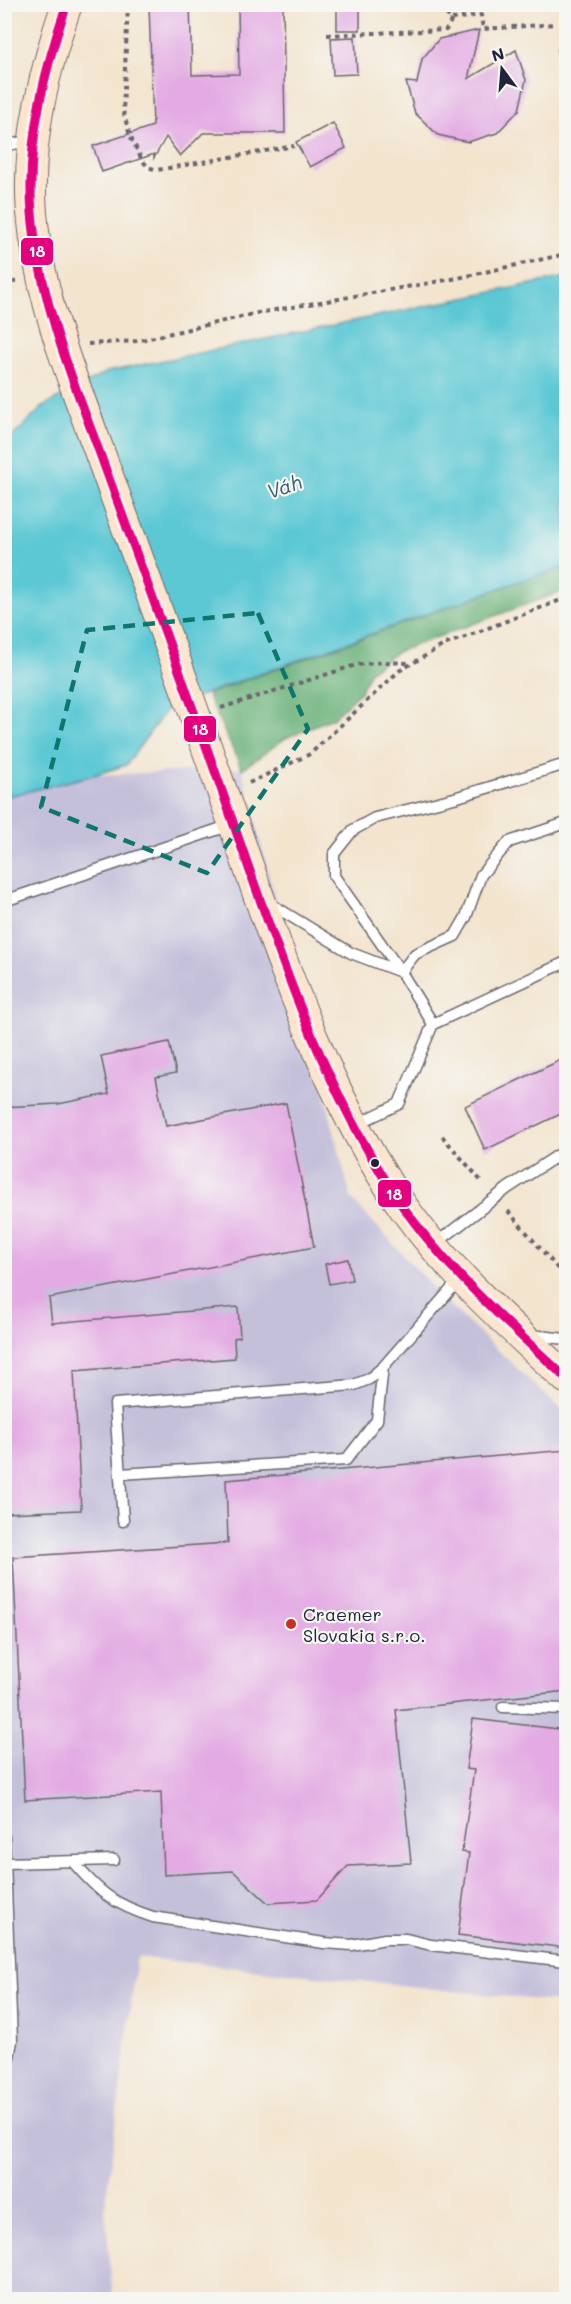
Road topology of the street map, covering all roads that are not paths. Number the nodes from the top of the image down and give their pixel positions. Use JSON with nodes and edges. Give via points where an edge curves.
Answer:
{"nodes":[{"id":1,"x":67,"y":4,"type":"edge"},
{"id":2,"x":34,"y":139,"type":"junction"},
{"id":3,"x":4,"y":146,"type":"edge"},
{"id":4,"x":567,"y":764,"type":"edge"},
{"id":5,"x":567,"y":823,"type":"edge"},
{"id":6,"x":234,"y":824,"type":"junction"},
{"id":7,"x":260,"y":898,"type":"junction"},
{"id":8,"x":4,"y":901,"type":"edge"},
{"id":9,"x":567,"y":962,"type":"edge"},
{"id":10,"x":401,"y":972,"type":"junction"},
{"id":11,"x":433,"y":1024,"type":"junction"},
{"id":12,"x":354,"y":1125,"type":"junction"},
{"id":13,"x":567,"y":1150,"type":"edge"},
{"id":14,"x":556,"y":1156,"type":"junction"},
{"id":15,"x":567,"y":1171,"type":"edge"},
{"id":16,"x":433,"y":1246,"type":"junction"},
{"id":17,"x":462,"y":1276,"type":"junction"},
{"id":18,"x":519,"y":1334,"type":"junction"},
{"id":19,"x":567,"y":1339,"type":"edge"},
{"id":20,"x":383,"y":1366,"type":"junction"},
{"id":21,"x":567,"y":1378,"type":"edge"},
{"id":22,"x":120,"y":1474,"type":"junction"},
{"id":23,"x":123,"y":1521,"type":"dead end"},
{"id":24,"x":503,"y":1707,"type":"dead end"},
{"id":25,"x":567,"y":1709,"type":"edge"},
{"id":26,"x":4,"y":1838,"type":"edge"},
{"id":27,"x":114,"y":1860,"type":"dead end"},
{"id":28,"x":73,"y":1862,"type":"junction"},
{"id":29,"x":6,"y":1863,"type":"junction"},
{"id":30,"x":567,"y":1961,"type":"edge"},
{"id":31,"x":8,"y":2042,"type":"edge"},
{"id":32,"x":4,"y":2083,"type":"edge"}],
"edges":[{"from":1,"to":2,"type":"street","via":[[45,75]]},
{"from":2,"to":3,"type":"lane"},
{"from":2,"to":6,"type":"street","via":[[32,202],[51,317]]},
{"from":4,"to":10,"type":"lane","via":[[375,818],[353,830],[334,854],[334,876]]},
{"from":5,"to":10,"type":"lane","via":[[509,842],[480,875],[455,936],[415,954]]},
{"from":6,"to":7,"type":"street"},
{"from":6,"to":8,"type":"lane"},
{"from":7,"to":10,"type":"lane","via":[[351,953]]},
{"from":7,"to":12,"type":"street","via":[[307,1027]]},
{"from":9,"to":11,"type":"lane"},
{"from":10,"to":11,"type":"lane"},
{"from":11,"to":12,"type":"lane","via":[[399,1104]]},
{"from":12,"to":16,"type":"street","via":[[400,1204]]},
{"from":13,"to":14,"type":"lane"},
{"from":14,"to":15,"type":"lane"},
{"from":14,"to":16,"type":"lane"},
{"from":16,"to":17,"type":"street"},
{"from":17,"to":18,"type":"street"},
{"from":17,"to":20,"type":"lane"},
{"from":18,"to":19,"type":"lane"},
{"from":18,"to":21,"type":"street"},
{"from":20,"to":22,"type":"lane","via":[[377,1420],[346,1460]]},
{"from":20,"to":22,"type":"lane","via":[[369,1379],[348,1386],[115,1404]]},
{"from":22,"to":23,"type":"lane"},
{"from":24,"to":25,"type":"lane"},
{"from":26,"to":29,"type":"lane"},
{"from":27,"to":28,"type":"lane"},
{"from":28,"to":29,"type":"lane"},
{"from":28,"to":30,"type":"lane","via":[[108,1898],[153,1917],[352,1945],[406,1940]]},
{"from":29,"to":31,"type":"lane"},
{"from":31,"to":32,"type":"lane"}]}
